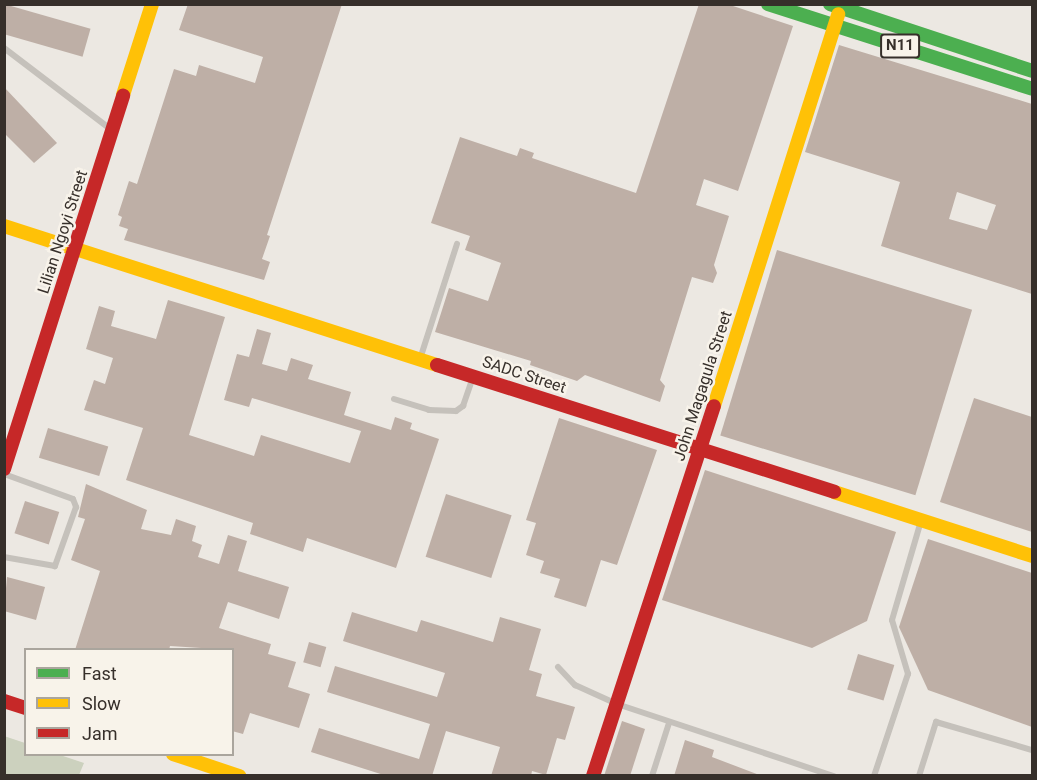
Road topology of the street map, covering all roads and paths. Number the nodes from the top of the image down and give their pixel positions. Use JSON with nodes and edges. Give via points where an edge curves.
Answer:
{"nodes":[{"id":1,"x":152,"y":4,"type":"edge"},
{"id":2,"x":768,"y":4,"type":"edge"},
{"id":3,"x":837,"y":6,"type":"edge"},
{"id":4,"x":834,"y":24,"type":"junction"},
{"id":5,"x":4,"y":48,"type":"edge"},
{"id":6,"x":1032,"y":71,"type":"edge"},
{"id":7,"x":1032,"y":89,"type":"edge"},
{"id":8,"x":112,"y":130,"type":"junction"},
{"id":9,"x":4,"y":226,"type":"edge"},
{"id":10,"x":457,"y":244,"type":"dead end"},
{"id":11,"x":75,"y":249,"type":"junction"},
{"id":12,"x":420,"y":359,"type":"junction"},
{"id":13,"x":473,"y":376,"type":"junction"},
{"id":14,"x":394,"y":399,"type":"dead end"},
{"id":15,"x":700,"y":450,"type":"junction"},
{"id":16,"x":7,"y":453,"type":"edge"},
{"id":17,"x":4,"y":472,"type":"edge"},
{"id":18,"x":922,"y":520,"type":"junction"},
{"id":19,"x":4,"y":556,"type":"edge"},
{"id":20,"x":1032,"y":556,"type":"edge"},
{"id":21,"x":558,"y":667,"type":"dead end"},
{"id":22,"x":4,"y":701,"type":"edge"},
{"id":23,"x":617,"y":704,"type":"junction"},
{"id":24,"x":24,"y":707,"type":"edge"},
{"id":25,"x":669,"y":723,"type":"junction"},
{"id":26,"x":1032,"y":750,"type":"edge"},
{"id":27,"x":179,"y":756,"type":"edge"},
{"id":28,"x":239,"y":776,"type":"edge"},
{"id":29,"x":592,"y":776,"type":"edge"},
{"id":30,"x":652,"y":776,"type":"edge"},
{"id":31,"x":834,"y":776,"type":"edge"},
{"id":32,"x":874,"y":776,"type":"edge"},
{"id":33,"x":919,"y":776,"type":"edge"}],
"edges":[{"from":1,"to":8,"type":"main road","name":"Lilian Ngoyi Street"},
{"from":2,"to":4,"type":"main road","number":"N11"},
{"from":3,"to":4,"type":"main road","name":"John Magagula Street"},
{"from":3,"to":6,"type":"main road","number":"N11"},
{"from":4,"to":7,"type":"main road","number":"N11"},
{"from":4,"to":15,"type":"main road","name":"John Magagula Street"},
{"from":5,"to":8,"type":"lane"},
{"from":8,"to":11,"type":"main road","name":"Lilian Ngoyi Street"},
{"from":9,"to":11,"type":"main road","name":"SADC Street"},
{"from":10,"to":12,"type":"lane"},
{"from":11,"to":12,"type":"main road","name":"SADC Street"},
{"from":11,"to":16,"type":"main road","name":"Lilian Ngoyi Street"},
{"from":12,"to":13,"type":"main road","name":"SADC Street"},
{"from":13,"to":14,"type":"lane","via":[[463,405],[456,411],[429,410]]},
{"from":13,"to":15,"type":"main road","name":"SADC Street"},
{"from":15,"to":18,"type":"main road","name":"SADC Street"},
{"from":15,"to":23,"type":"main road","name":"John Magagula Street"},
{"from":16,"to":17,"type":"main road","name":"Lilian Ngoyi Street"},
{"from":17,"to":19,"type":"lane","via":[[74,499],[76,507],[55,566]]},
{"from":18,"to":20,"type":"main road","name":"SADC Street"},
{"from":18,"to":32,"type":"lane","via":[[892,620],[908,674]]},
{"from":21,"to":23,"type":"lane","via":[[575,685]]},
{"from":22,"to":24,"type":"main road"},
{"from":23,"to":25,"type":"lane"},
{"from":23,"to":29,"type":"main road","name":"John Magagula Street"},
{"from":25,"to":30,"type":"lane"},
{"from":25,"to":31,"type":"lane"},
{"from":26,"to":33,"type":"lane","via":[[936,722]]},
{"from":27,"to":28,"type":"main road"}]}
